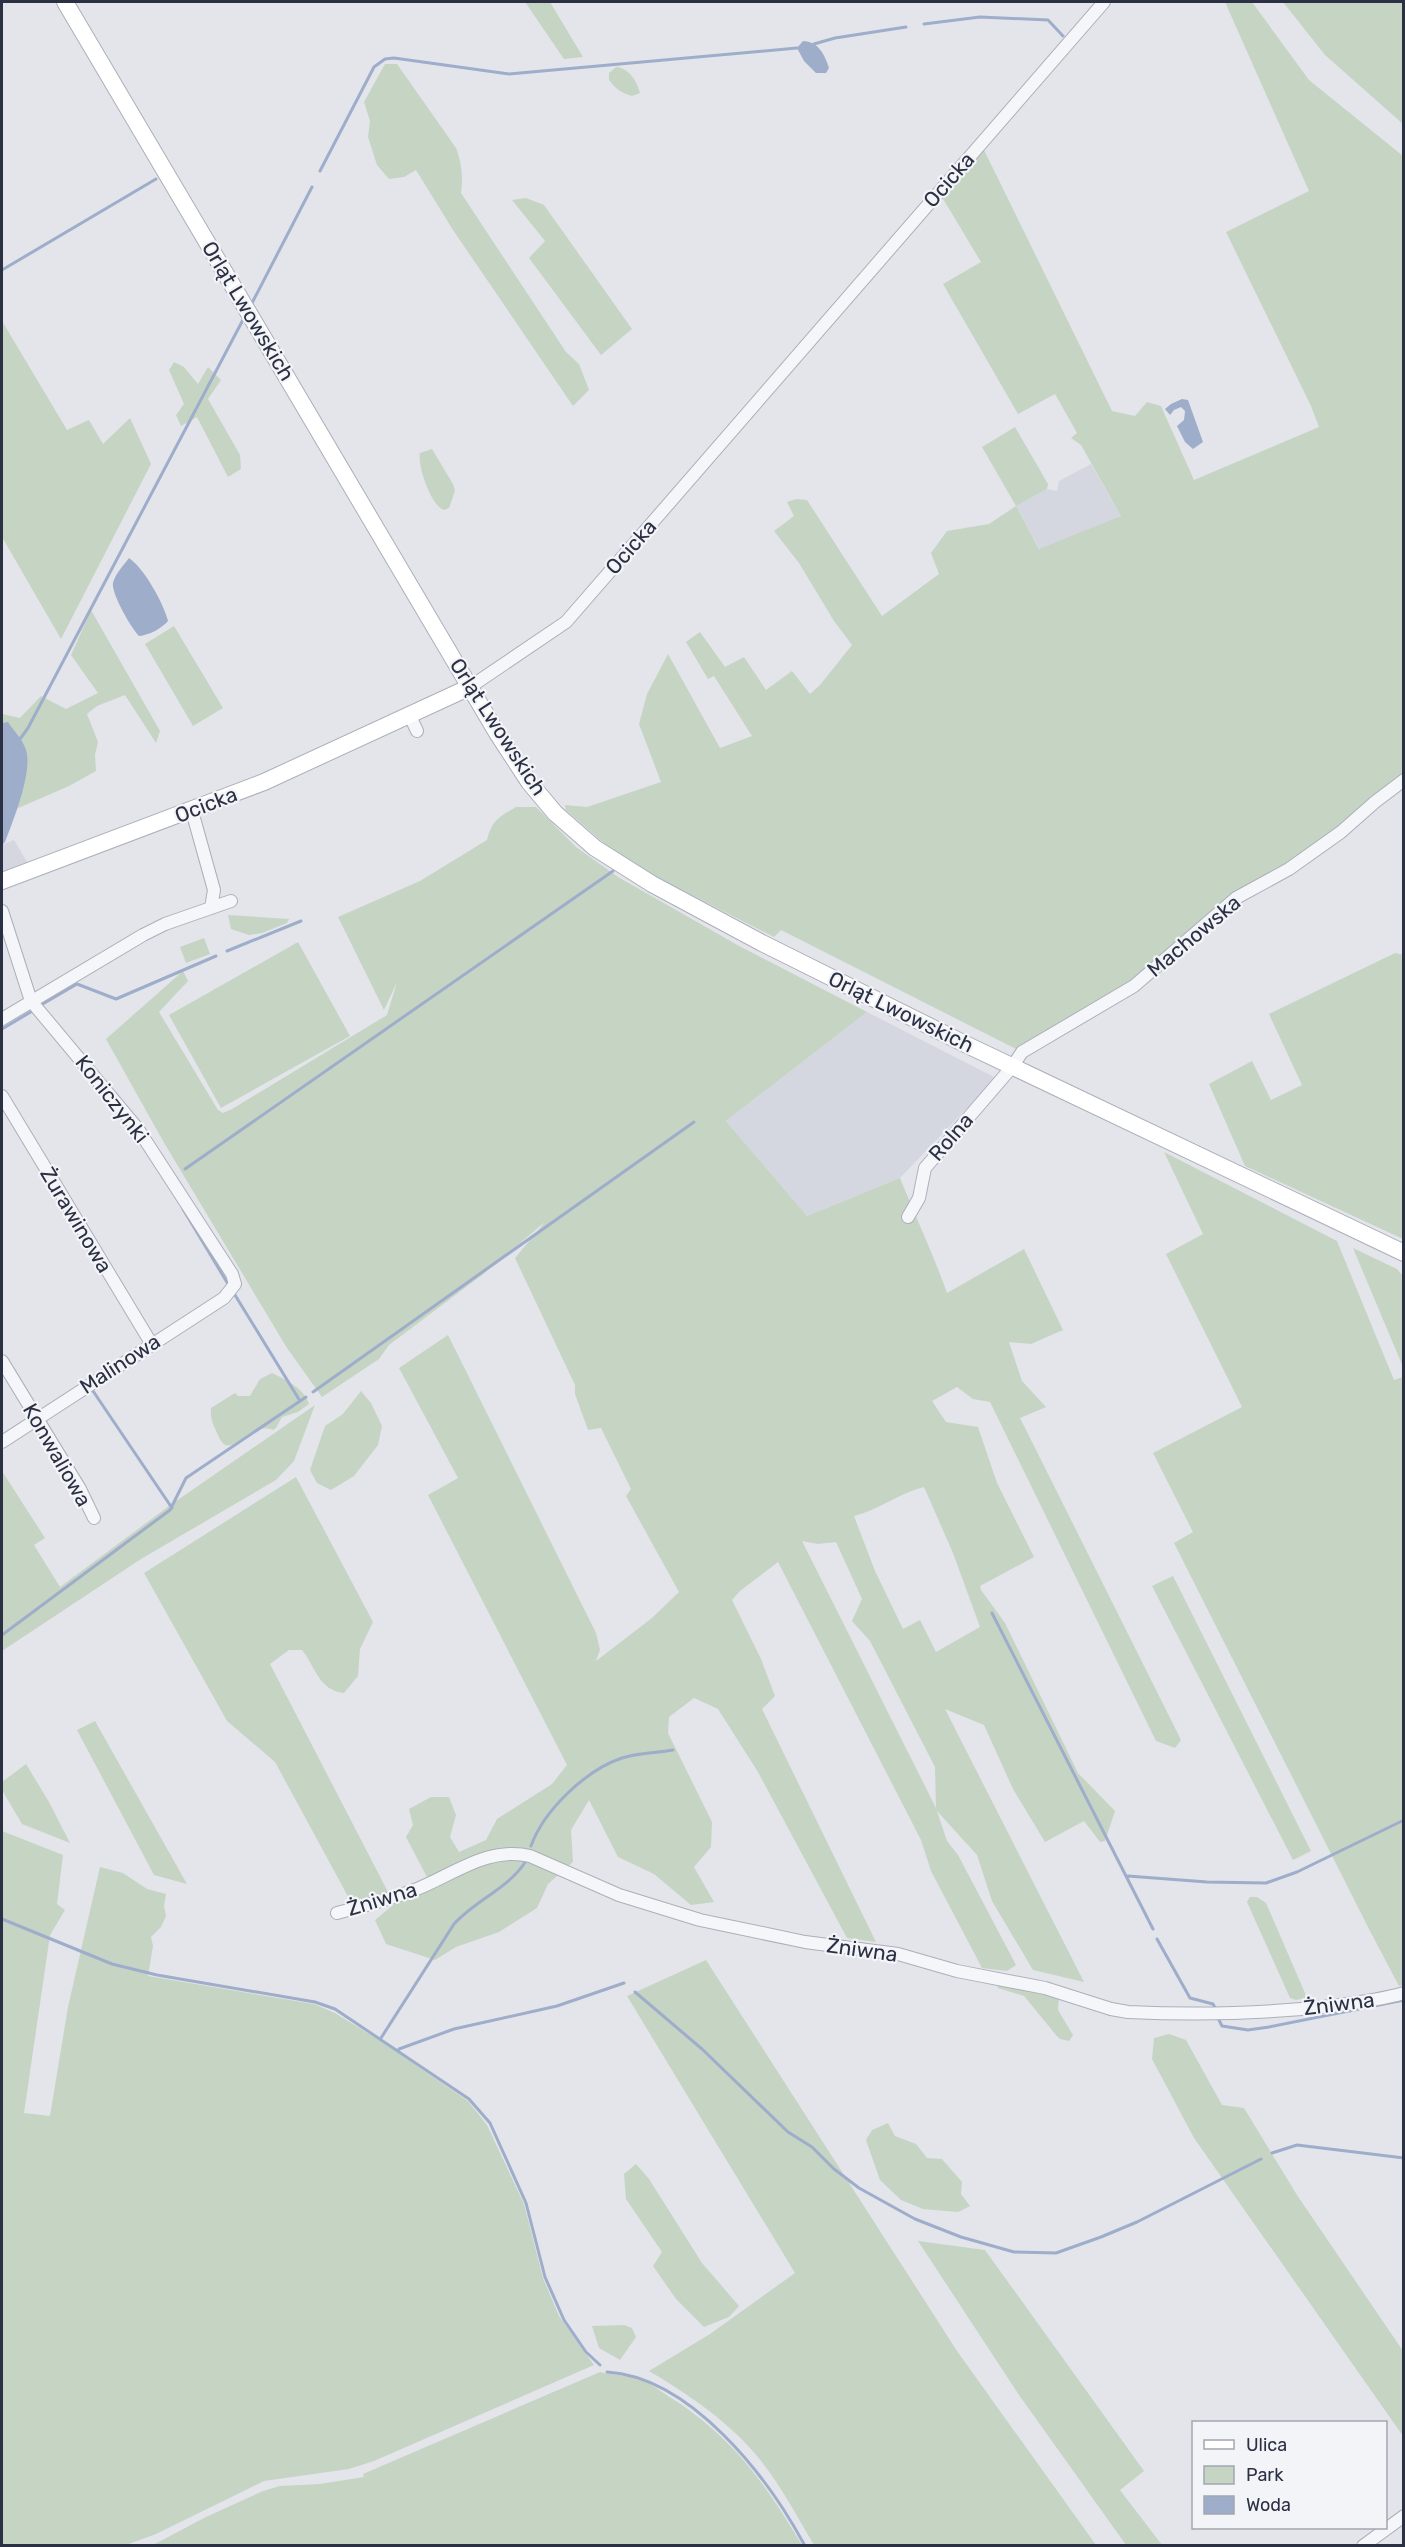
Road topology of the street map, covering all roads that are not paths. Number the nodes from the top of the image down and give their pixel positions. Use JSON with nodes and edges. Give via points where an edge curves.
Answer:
{"nodes":[{"id":1,"x":65,"y":2,"type":"edge"},
{"id":2,"x":1104,"y":2,"type":"edge"},
{"id":3,"x":470,"y":687,"type":"junction"},
{"id":4,"x":1404,"y":780,"type":"edge"},
{"id":5,"x":192,"y":811,"type":"junction"},
{"id":6,"x":2,"y":881,"type":"edge"},
{"id":7,"x":231,"y":901,"type":"dead end"},
{"id":8,"x":211,"y":908,"type":"junction"},
{"id":9,"x":2,"y":911,"type":"edge"},
{"id":10,"x":31,"y":1000,"type":"junction"},
{"id":11,"x":2,"y":1019,"type":"edge"},
{"id":12,"x":1012,"y":1067,"type":"junction"},
{"id":13,"x":2,"y":1096,"type":"edge"},
{"id":14,"x":908,"y":1217,"type":"dead end"},
{"id":15,"x":1404,"y":1253,"type":"edge"},
{"id":16,"x":235,"y":1284,"type":"joint"},
{"id":17,"x":151,"y":1343,"type":"junction"},
{"id":18,"x":2,"y":1361,"type":"edge"},
{"id":19,"x":38,"y":1419,"type":"junction"},
{"id":20,"x":2,"y":1442,"type":"edge"},
{"id":21,"x":94,"y":1518,"type":"dead end"},
{"id":22,"x":337,"y":1913,"type":"dead end"},
{"id":23,"x":1404,"y":1993,"type":"edge"},
{"id":24,"x":1404,"y":2516,"type":"edge"},
{"id":25,"x":1387,"y":2528,"type":"edge"},
{"id":26,"x":1386,"y":2529,"type":"edge"},
{"id":27,"x":1363,"y":2546,"type":"edge"}],
"edges":[{"from":1,"to":3,"type":"street","name":"Orląt Lwowskich"},
{"from":2,"to":3,"type":"street","name":"Ocicka","via":[[566,622]]},
{"from":3,"to":5,"type":"street","name":"Ocicka","via":[[414,723]]},
{"from":3,"to":12,"type":"street","name":"Orląt Lwowskich","via":[[536,790],[555,813],[595,848],[730,926]]},
{"from":4,"to":12,"type":"street","name":"Machowska","via":[[1289,869],[1236,898],[1134,986],[1022,1052]]},
{"from":5,"to":6,"type":"street","name":"Ocicka"},
{"from":5,"to":8,"type":"street","via":[[214,890]]},
{"from":7,"to":8,"type":"street"},
{"from":8,"to":10,"type":"street","via":[[142,935]]},
{"from":9,"to":10,"type":"street","name":"Koniczynki"},
{"from":10,"to":11,"type":"street"},
{"from":10,"to":16,"type":"street","name":"Koniczynki","via":[[138,1129]]},
{"from":12,"to":14,"type":"street","name":"Rolna","via":[[925,1168],[919,1198]]},
{"from":12,"to":15,"type":"street","name":"Orląt Lwowskich"},
{"from":13,"to":17,"type":"street","name":"Żurawinowa"},
{"from":16,"to":17,"type":"street","name":"Malinowa","via":[[224,1298]]},
{"from":17,"to":19,"type":"street","name":"Malinowa"},
{"from":18,"to":19,"type":"street","name":"Konwaliowa"},
{"from":19,"to":20,"type":"street","name":"Malinowa"},
{"from":19,"to":21,"type":"street","name":"Konwaliowa"},
{"from":22,"to":23,"type":"street","name":"Żniwna","via":[[416,1889],[495,1854],[518,1853],[619,1895],[700,1920],[813,1943],[898,1954],[1128,2012],[1271,2012]]},
{"from":24,"to":25,"type":"street"},
{"from":26,"to":27,"type":"street"}]}
